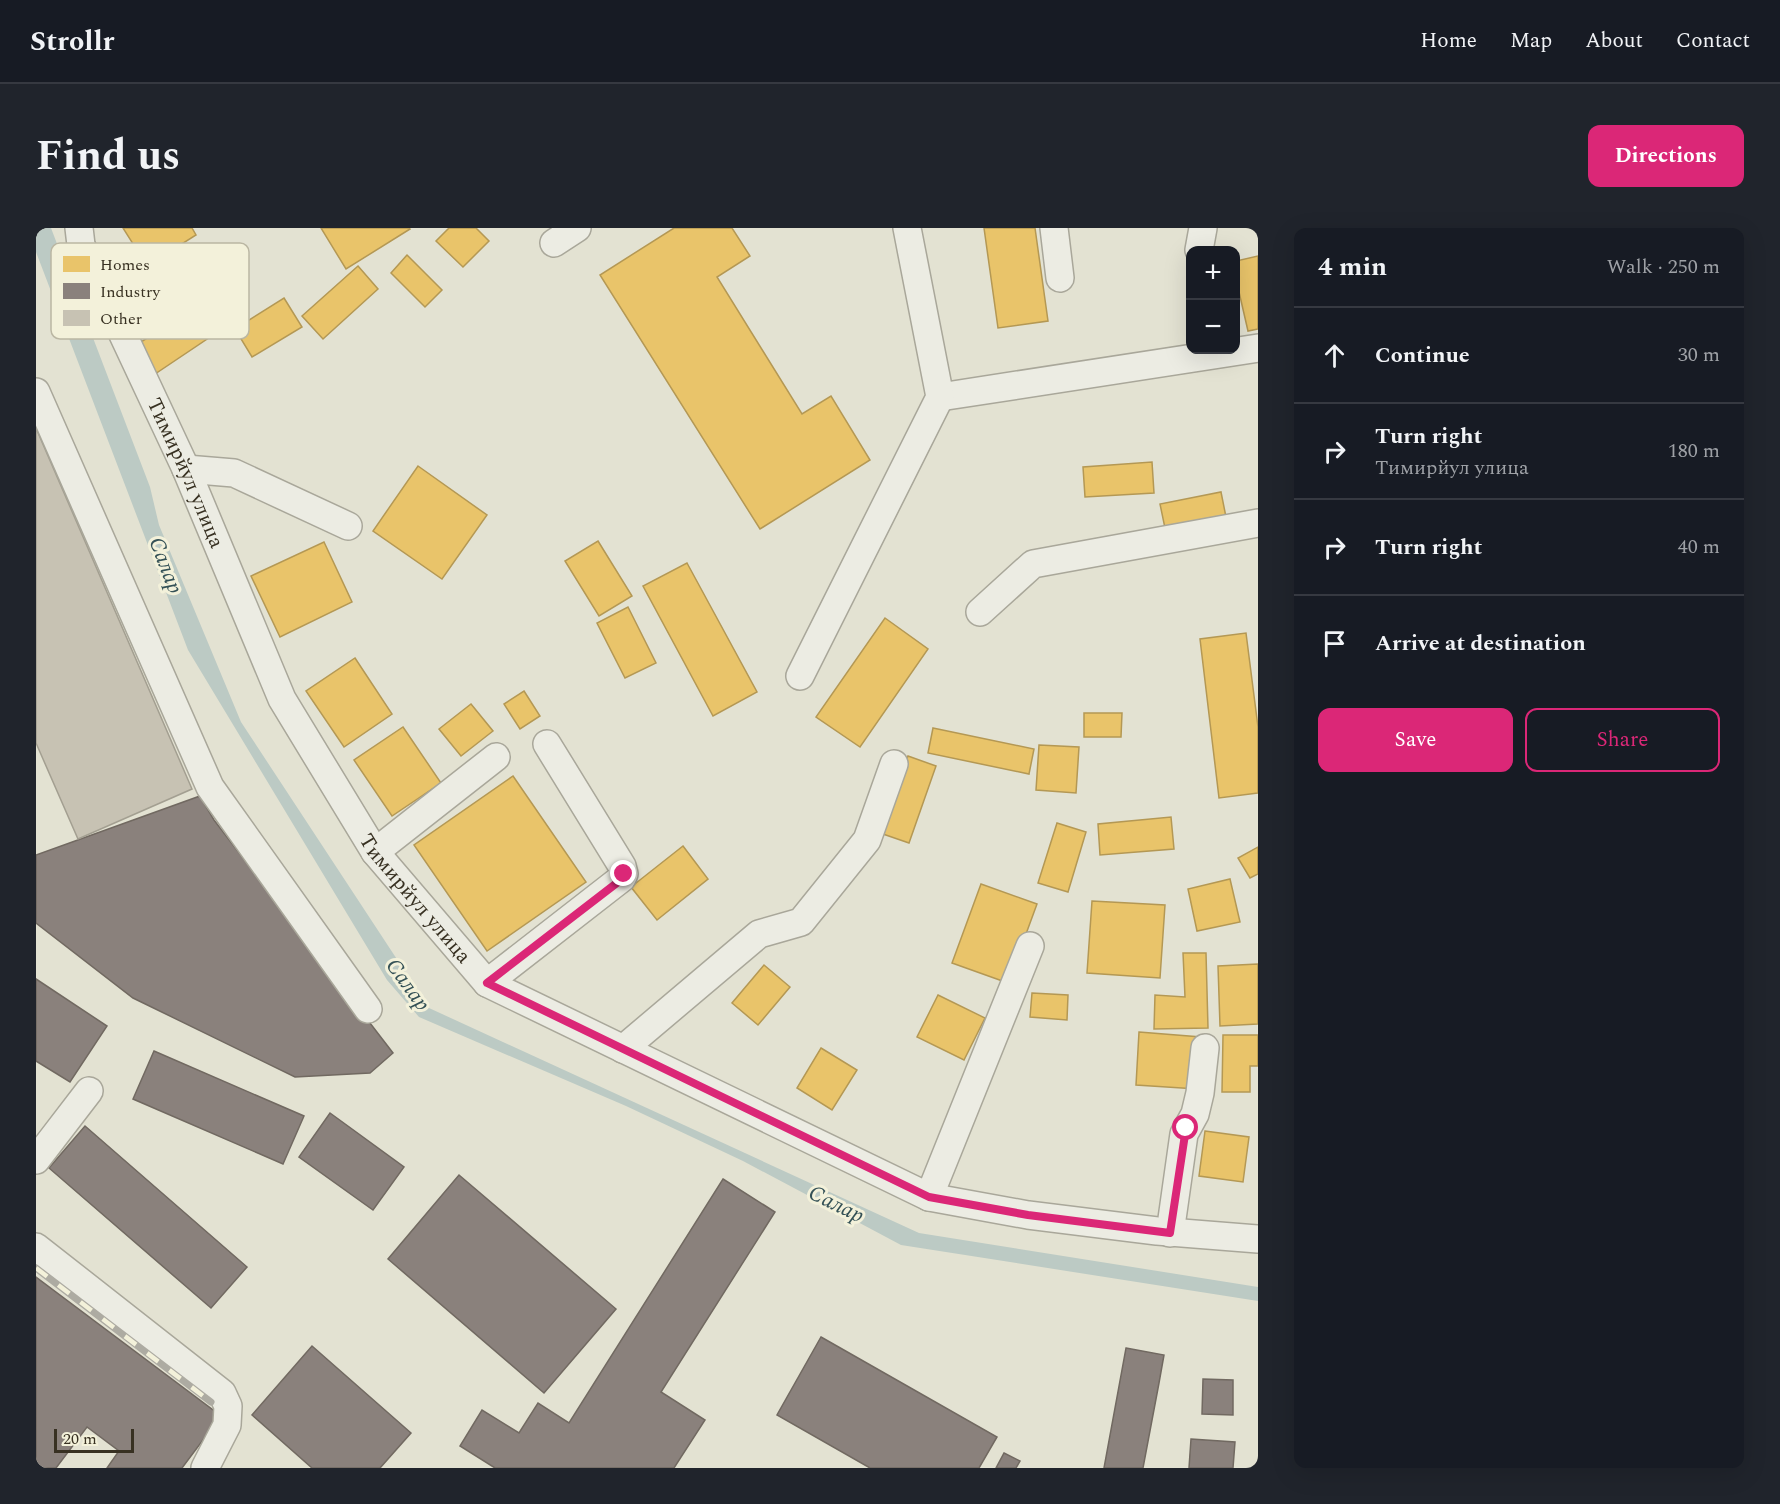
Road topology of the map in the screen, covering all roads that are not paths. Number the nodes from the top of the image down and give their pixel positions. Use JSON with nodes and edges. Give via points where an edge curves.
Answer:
{"nodes":[{"id":1,"x":79,"y":228,"type":"edge"},
{"id":2,"x":577,"y":228,"type":"edge"},
{"id":3,"x":907,"y":228,"type":"edge"},
{"id":4,"x":1054,"y":228,"type":"edge"},
{"id":5,"x":1203,"y":228,"type":"edge"},
{"id":6,"x":81,"y":243,"type":"edge"},
{"id":7,"x":554,"y":243,"type":"dead end"},
{"id":8,"x":1201,"y":246,"type":"edge"},
{"id":9,"x":1060,"y":278,"type":"dead end"},
{"id":10,"x":125,"y":339,"type":"edge"},
{"id":11,"x":1258,"y":348,"type":"edge"},
{"id":12,"x":36,"y":392,"type":"edge"},
{"id":13,"x":940,"y":397,"type":"junction"},
{"id":14,"x":186,"y":469,"type":"junction"},
{"id":15,"x":1258,"y":523,"type":"edge"},
{"id":16,"x":348,"y":526,"type":"dead end"},
{"id":17,"x":980,"y":612,"type":"dead end"},
{"id":18,"x":800,"y":675,"type":"dead end"},
{"id":19,"x":547,"y":744,"type":"dead end"},
{"id":20,"x":496,"y":757,"type":"dead end"},
{"id":21,"x":894,"y":764,"type":"dead end"},
{"id":22,"x":375,"y":852,"type":"junction"},
{"id":23,"x":1030,"y":946,"type":"dead end"},
{"id":24,"x":487,"y":983,"type":"junction"},
{"id":25,"x":368,"y":1009,"type":"dead end"},
{"id":26,"x":1205,"y":1048,"type":"dead end"},
{"id":27,"x":623,"y":1049,"type":"junction"},
{"id":28,"x":88,"y":1091,"type":"dead end"},
{"id":29,"x":36,"y":1160,"type":"edge"},
{"id":30,"x":929,"y":1197,"type":"junction"},
{"id":31,"x":1170,"y":1233,"type":"junction"},
{"id":32,"x":1258,"y":1239,"type":"edge"},
{"id":33,"x":36,"y":1247,"type":"edge"},
{"id":34,"x":205,"y":1468,"type":"edge"}],
"edges":[{"from":1,"to":6,"type":"street","name":"Тимирйул улица"},
{"from":2,"to":7,"type":"street"},
{"from":3,"to":13,"type":"street"},
{"from":4,"to":9,"type":"street"},
{"from":5,"to":8,"type":"street"},
{"from":10,"to":14,"type":"street","name":"Тимирйул улица"},
{"from":11,"to":13,"type":"street"},
{"from":12,"to":25,"type":"street","via":[[210,787]]},
{"from":13,"to":18,"type":"street"},
{"from":14,"to":16,"type":"street","via":[[234,473]]},
{"from":14,"to":22,"type":"street","name":"Тимирйул улица","via":[[282,699]]},
{"from":15,"to":17,"type":"street","via":[[1033,564]]},
{"from":19,"to":24,"type":"street","via":[[624,874]]},
{"from":20,"to":22,"type":"street"},
{"from":21,"to":27,"type":"street","via":[[867,840],[801,922],[759,934]]},
{"from":22,"to":24,"type":"street","name":"Тимирйул улица"},
{"from":23,"to":30,"type":"street"},
{"from":24,"to":27,"type":"street","name":"Тимирйул улица"},
{"from":26,"to":31,"type":"street","via":[[1200,1094],[1184,1134]]},
{"from":27,"to":30,"type":"street","name":"Тимирйул улица"},
{"from":28,"to":29,"type":"street"},
{"from":30,"to":31,"type":"street","name":"Тимирйул улица","via":[[1028,1215]]},
{"from":31,"to":32,"type":"street","name":"Тимирйул улица"},
{"from":33,"to":34,"type":"street","via":[[222,1393],[228,1406],[227,1425]]}]}
